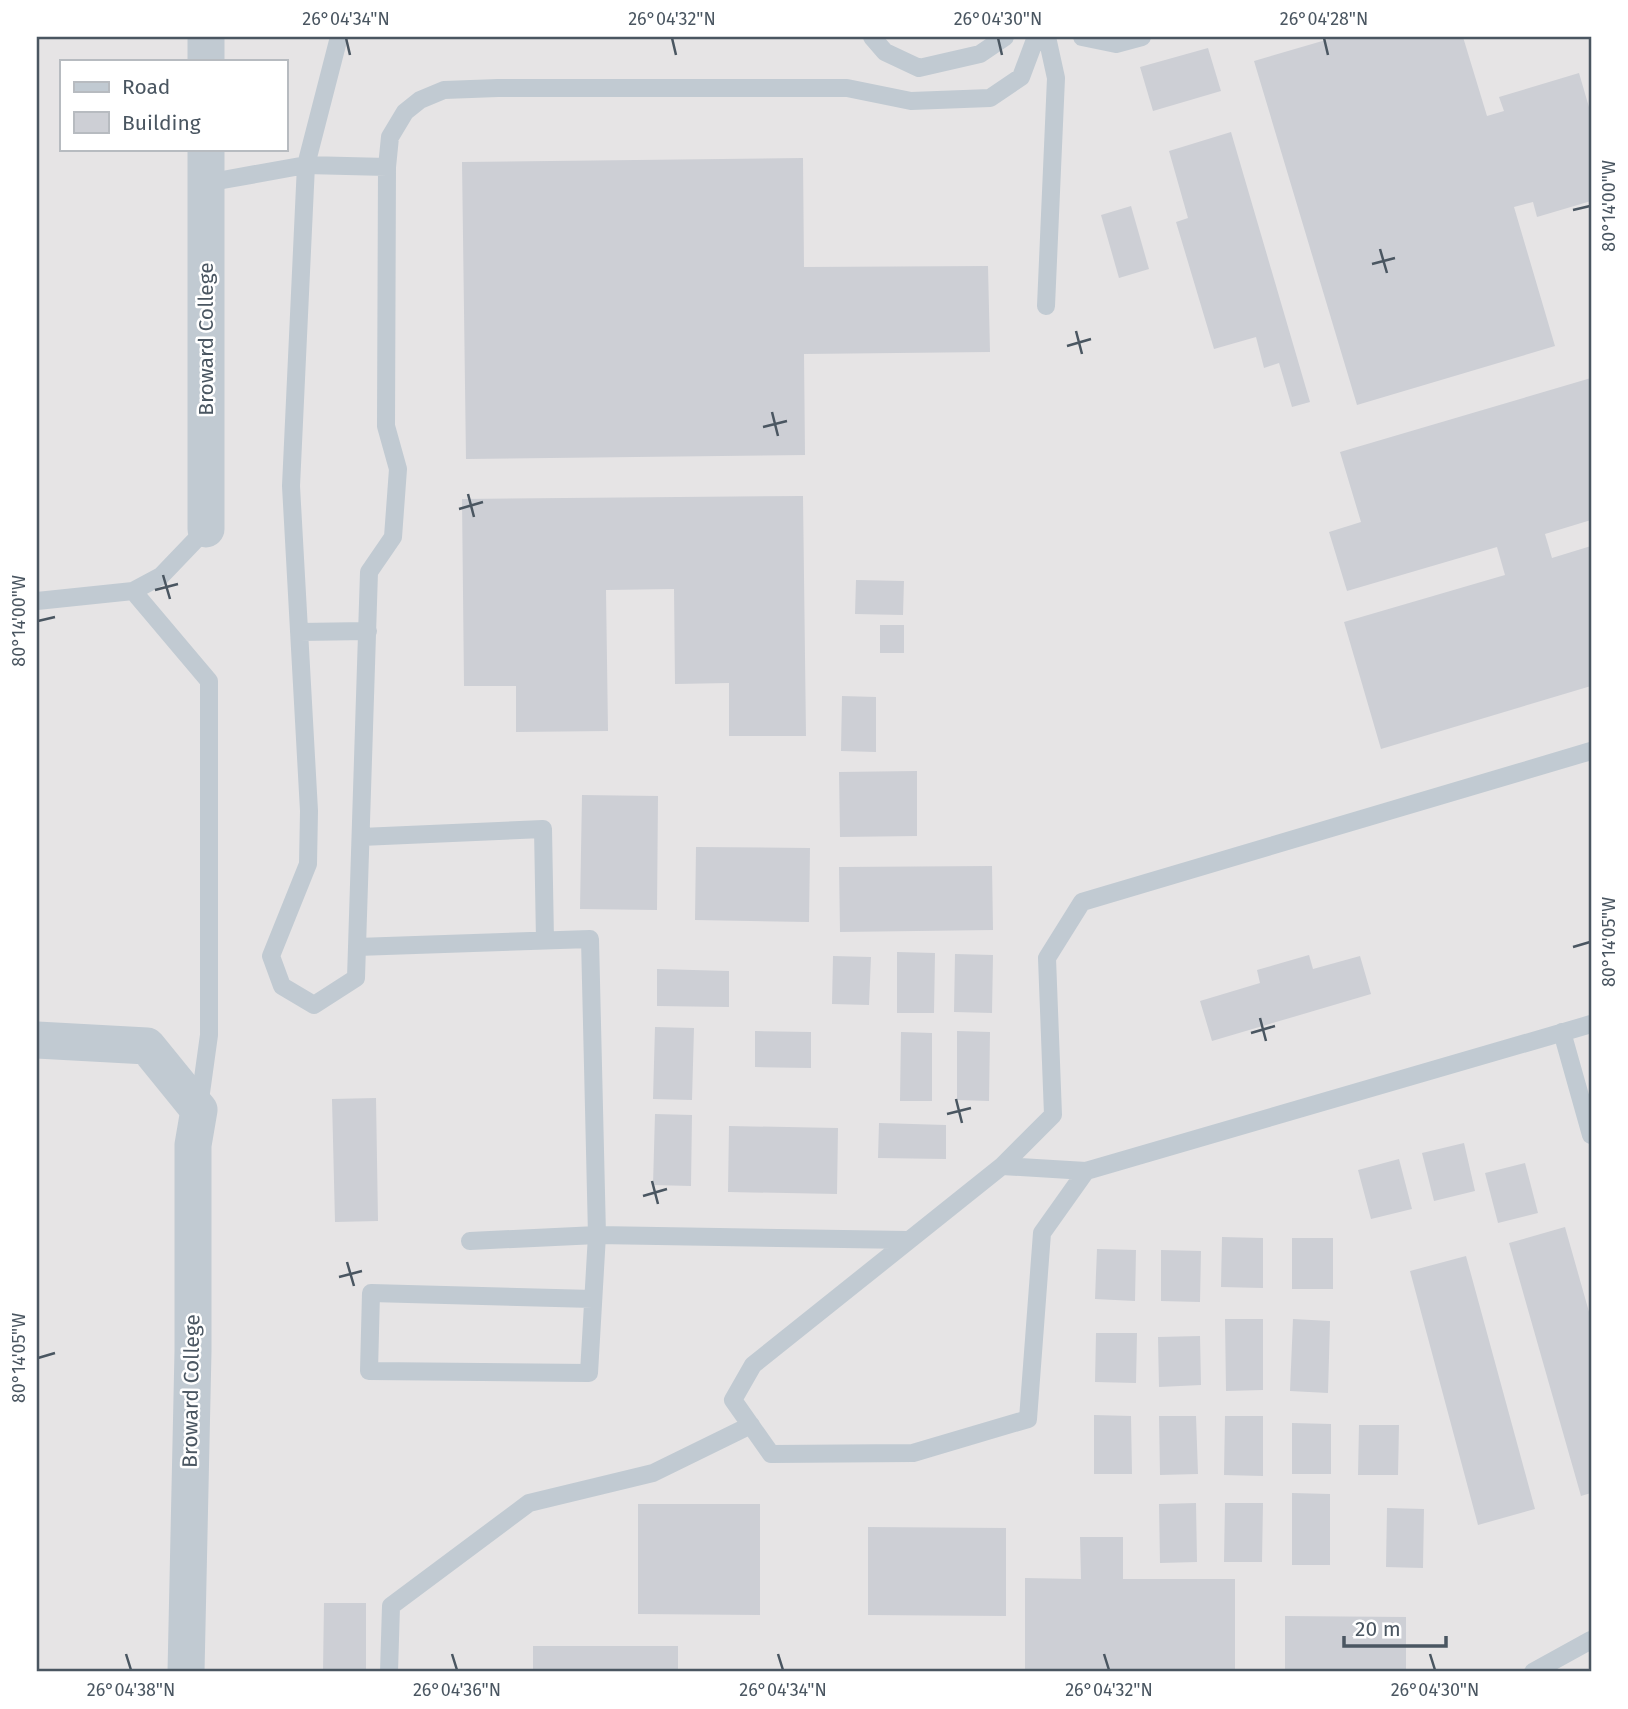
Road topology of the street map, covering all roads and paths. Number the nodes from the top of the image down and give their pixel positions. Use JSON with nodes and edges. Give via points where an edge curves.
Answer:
{"nodes":[{"id":1,"x":206,"y":37,"type":"edge"},
{"id":2,"x":339,"y":37,"type":"edge"},
{"id":3,"x":872,"y":37,"type":"edge"},
{"id":4,"x":1005,"y":37,"type":"edge"},
{"id":5,"x":1036,"y":37,"type":"edge"},
{"id":6,"x":1047,"y":37,"type":"edge"},
{"id":7,"x":1082,"y":37,"type":"edge"},
{"id":8,"x":1142,"y":37,"type":"edge"},
{"id":9,"x":206,"y":60,"type":"edge"},
{"id":10,"x":306,"y":165,"type":"junction"},
{"id":11,"x":206,"y":166,"type":"edge"},
{"id":12,"x":387,"y":167,"type":"junction"},
{"id":13,"x":1046,"y":306,"type":"dead end"},
{"id":14,"x":205,"y":529,"type":"joint"},
{"id":15,"x":133,"y":591,"type":"junction"},
{"id":16,"x":37,"y":601,"type":"edge"},
{"id":17,"x":368,"y":631,"type":"junction"},
{"id":18,"x":299,"y":632,"type":"junction"},
{"id":19,"x":1591,"y":751,"type":"edge"},
{"id":20,"x":361,"y":837,"type":"junction"},
{"id":21,"x":545,"y":940,"type":"junction"},
{"id":22,"x":357,"y":947,"type":"junction"},
{"id":23,"x":1591,"y":1024,"type":"edge"},
{"id":24,"x":1562,"y":1032,"type":"junction"},
{"id":25,"x":37,"y":1040,"type":"edge"},
{"id":26,"x":198,"y":1110,"type":"junction"},
{"id":27,"x":1591,"y":1135,"type":"edge"},
{"id":28,"x":1002,"y":1166,"type":"junction"},
{"id":29,"x":1086,"y":1171,"type":"junction"},
{"id":30,"x":597,"y":1236,"type":"junction"},
{"id":31,"x":908,"y":1240,"type":"junction"},
{"id":32,"x":470,"y":1241,"type":"dead end"},
{"id":33,"x":593,"y":1299,"type":"junction"},
{"id":34,"x":751,"y":1425,"type":"junction"},
{"id":35,"x":1591,"y":1640,"type":"edge"},
{"id":36,"x":186,"y":1672,"type":"edge"},
{"id":37,"x":389,"y":1672,"type":"edge"},
{"id":38,"x":1533,"y":1672,"type":"edge"}],
"edges":[{"from":1,"to":9,"type":"street"},
{"from":2,"to":10,"type":"lane"},
{"from":3,"to":4,"type":"lane","via":[[885,52],[919,68],[980,54]]},
{"from":5,"to":12,"type":"lane","via":[[1021,77],[989,98],[911,101],[847,88],[444,90],[405,112],[390,138]]},
{"from":6,"to":13,"type":"lane","via":[[1056,78]]},
{"from":7,"to":8,"type":"lane","via":[[1116,44]]},
{"from":10,"to":11,"type":"lane"},
{"from":10,"to":12,"type":"lane"},
{"from":10,"to":18,"type":"lane","via":[[291,486]]},
{"from":11,"to":14,"type":"street","name":"Broward College"},
{"from":12,"to":17,"type":"lane","via":[[386,426],[398,469],[393,537],[369,572]]},
{"from":14,"to":15,"type":"lane","via":[[161,576]]},
{"from":15,"to":16,"type":"lane"},
{"from":15,"to":26,"type":"lane","via":[[209,681],[209,1035]]},
{"from":17,"to":18,"type":"lane"},
{"from":17,"to":20,"type":"lane"},
{"from":18,"to":22,"type":"lane","via":[[308,864],[271,956],[282,986],[314,1005],[356,978]]},
{"from":19,"to":28,"type":"lane","via":[[1082,902],[1047,958],[1053,1115]]},
{"from":20,"to":21,"type":"lane","via":[[543,829]]},
{"from":20,"to":22,"type":"lane"},
{"from":21,"to":22,"type":"lane"},
{"from":21,"to":30,"type":"lane","via":[[590,939]]},
{"from":23,"to":24,"type":"lane"},
{"from":24,"to":27,"type":"lane"},
{"from":24,"to":29,"type":"lane"},
{"from":25,"to":26,"type":"street","via":[[147,1046]]},
{"from":26,"to":36,"type":"street","name":"Broward College","via":[[193,1145]]},
{"from":28,"to":29,"type":"lane"},
{"from":28,"to":31,"type":"lane"},
{"from":29,"to":34,"type":"lane","via":[[1042,1233],[1028,1419],[913,1453],[771,1454]]},
{"from":30,"to":31,"type":"lane"},
{"from":30,"to":32,"type":"lane"},
{"from":30,"to":33,"type":"lane"},
{"from":31,"to":34,"type":"lane","via":[[753,1365],[733,1400]]},
{"from":33,"to":33,"type":"lane","via":[[589,1373],[369,1371],[371,1293]]},
{"from":34,"to":37,"type":"lane","via":[[653,1473],[529,1503],[391,1606]]},
{"from":35,"to":38,"type":"lane"}]}
